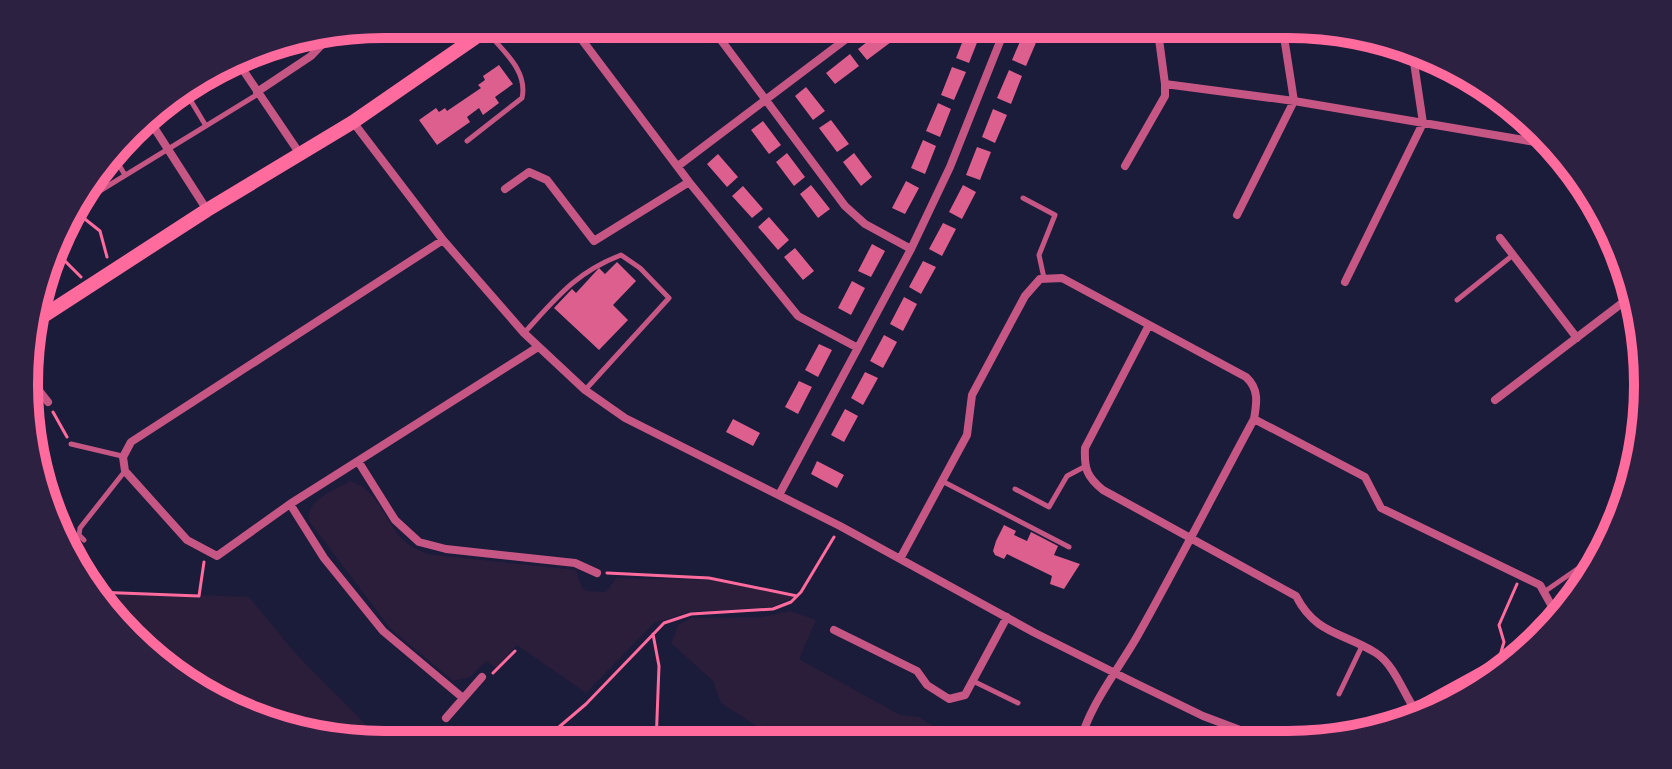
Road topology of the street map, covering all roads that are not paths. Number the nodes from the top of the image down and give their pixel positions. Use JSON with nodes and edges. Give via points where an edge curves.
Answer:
{"nodes":[{"id":1,"x":475,"y":38,"type":"edge"},
{"id":2,"x":498,"y":38,"type":"edge"},
{"id":3,"x":581,"y":38,"type":"edge"},
{"id":4,"x":719,"y":38,"type":"edge"},
{"id":5,"x":847,"y":38,"type":"edge"},
{"id":6,"x":1001,"y":38,"type":"edge"},
{"id":7,"x":1159,"y":38,"type":"edge"},
{"id":8,"x":1284,"y":38,"type":"edge"},
{"id":9,"x":322,"y":44,"type":"edge"},
{"id":10,"x":1414,"y":62,"type":"edge"},
{"id":11,"x":242,"y":69,"type":"edge"},
{"id":12,"x":1165,"y":84,"type":"junction"},
{"id":13,"x":258,"y":92,"type":"junction"},
{"id":14,"x":189,"y":98,"type":"edge"},
{"id":15,"x":765,"y":99,"type":"junction"},
{"id":16,"x":1294,"y":101,"type":"junction"},
{"id":17,"x":353,"y":122,"type":"junction"},
{"id":18,"x":1423,"y":123,"type":"junction"},
{"id":19,"x":153,"y":126,"type":"edge"},
{"id":20,"x":206,"y":126,"type":"junction"},
{"id":21,"x":467,"y":141,"type":"dead end"},
{"id":22,"x":1536,"y":142,"type":"edge"},
{"id":23,"x":168,"y":149,"type":"junction"},
{"id":24,"x":300,"y":154,"type":"junction"},
{"id":25,"x":118,"y":164,"type":"edge"},
{"id":26,"x":678,"y":166,"type":"junction"},
{"id":27,"x":1125,"y":166,"type":"dead end"},
{"id":28,"x":125,"y":175,"type":"junction"},
{"id":29,"x":689,"y":182,"type":"junction"},
{"id":30,"x":505,"y":189,"type":"dead end"},
{"id":31,"x":98,"y":192,"type":"road end"},
{"id":32,"x":1023,"y":198,"type":"dead end"},
{"id":33,"x":207,"y":210,"type":"junction"},
{"id":34,"x":1237,"y":215,"type":"dead end"},
{"id":35,"x":1500,"y":238,"type":"dead end"},
{"id":36,"x":443,"y":240,"type":"junction"},
{"id":37,"x":911,"y":249,"type":"junction"},
{"id":38,"x":1513,"y":255,"type":"junction"},
{"id":39,"x":1044,"y":278,"type":"junction"},
{"id":40,"x":1345,"y":282,"type":"dead end"},
{"id":41,"x":1457,"y":300,"type":"dead end"},
{"id":42,"x":1624,"y":302,"type":"edge"},
{"id":43,"x":46,"y":311,"type":"edge"},
{"id":44,"x":1149,"y":325,"type":"junction"},
{"id":45,"x":524,"y":333,"type":"junction"},
{"id":46,"x":1577,"y":338,"type":"junction"},
{"id":47,"x":538,"y":347,"type":"junction"},
{"id":48,"x":858,"y":348,"type":"junction"},
{"id":49,"x":38,"y":390,"type":"edge"},
{"id":50,"x":585,"y":390,"type":"junction"},
{"id":51,"x":1495,"y":400,"type":"dead end"},
{"id":52,"x":48,"y":402,"type":"road end"},
{"id":53,"x":1254,"y":419,"type":"junction"},
{"id":54,"x":71,"y":444,"type":"road end"},
{"id":55,"x":123,"y":457,"type":"junction"},
{"id":56,"x":358,"y":461,"type":"junction"},
{"id":57,"x":1084,"y":467,"type":"junction"},
{"id":58,"x":125,"y":471,"type":"junction"},
{"id":59,"x":941,"y":480,"type":"junction"},
{"id":60,"x":1015,"y":489,"type":"dead end"},
{"id":61,"x":779,"y":495,"type":"junction"},
{"id":62,"x":290,"y":504,"type":"junction"},
{"id":63,"x":1189,"y":538,"type":"junction"},
{"id":64,"x":84,"y":540,"type":"dead end"},
{"id":65,"x":1069,"y":547,"type":"dead end"},
{"id":66,"x":900,"y":559,"type":"junction"},
{"id":67,"x":1584,"y":564,"type":"edge"},
{"id":68,"x":597,"y":573,"type":"road end"},
{"id":69,"x":1544,"y":592,"type":"junction"},
{"id":70,"x":1552,"y":607,"type":"edge"},
{"id":71,"x":1007,"y":617,"type":"junction"},
{"id":72,"x":834,"y":630,"type":"dead end"},
{"id":73,"x":1362,"y":646,"type":"junction"},
{"id":74,"x":1116,"y":673,"type":"junction"},
{"id":75,"x":482,"y":677,"type":"road end"},
{"id":76,"x":972,"y":680,"type":"junction"},
{"id":77,"x":1339,"y":694,"type":"dead end"},
{"id":78,"x":463,"y":698,"type":"junction"},
{"id":79,"x":1018,"y":703,"type":"dead end"},
{"id":80,"x":1412,"y":705,"type":"road end"},
{"id":81,"x":446,"y":718,"type":"dead end"},
{"id":82,"x":1083,"y":731,"type":"edge"},
{"id":83,"x":1243,"y":731,"type":"edge"}],
"edges":[{"from":1,"to":17,"type":"main road"},
{"from":2,"to":21,"type":"lane","via":[[519,71],[522,98]]},
{"from":3,"to":26,"type":"street"},
{"from":4,"to":15,"type":"street"},
{"from":5,"to":15,"type":"street"},
{"from":6,"to":37,"type":"street"},
{"from":7,"to":12,"type":"street"},
{"from":8,"to":16,"type":"street"},
{"from":9,"to":13,"type":"street"},
{"from":10,"to":18,"type":"street"},
{"from":11,"to":13,"type":"street"},
{"from":12,"to":16,"type":"street"},
{"from":12,"to":27,"type":"street","via":[[1165,96]]},
{"from":13,"to":20,"type":"lane"},
{"from":13,"to":24,"type":"street"},
{"from":14,"to":20,"type":"lane"},
{"from":15,"to":26,"type":"street"},
{"from":15,"to":37,"type":"street","via":[[845,206],[865,224]]},
{"from":16,"to":18,"type":"street"},
{"from":16,"to":34,"type":"street"},
{"from":17,"to":24,"type":"main road"},
{"from":17,"to":36,"type":"street"},
{"from":18,"to":22,"type":"street"},
{"from":18,"to":40,"type":"street"},
{"from":19,"to":23,"type":"street"},
{"from":20,"to":23,"type":"lane"},
{"from":23,"to":28,"type":"lane"},
{"from":23,"to":33,"type":"street"},
{"from":24,"to":33,"type":"main road"},
{"from":25,"to":28,"type":"lane"},
{"from":26,"to":29,"type":"street"},
{"from":28,"to":31,"type":"lane"},
{"from":29,"to":30,"type":"street","via":[[594,241],[547,180],[529,172]]},
{"from":29,"to":48,"type":"street","via":[[798,316]]},
{"from":32,"to":39,"type":"lane","via":[[1055,215],[1039,255]]},
{"from":33,"to":43,"type":"main road"},
{"from":35,"to":38,"type":"street"},
{"from":36,"to":45,"type":"street"},
{"from":36,"to":55,"type":"street","via":[[131,442]]},
{"from":37,"to":48,"type":"street"},
{"from":38,"to":41,"type":"lane"},
{"from":38,"to":46,"type":"street"},
{"from":39,"to":44,"type":"street","via":[[1062,278]]},
{"from":39,"to":59,"type":"street","via":[[1025,296],[972,395],[967,435]]},
{"from":42,"to":46,"type":"street"},
{"from":44,"to":53,"type":"street","via":[[1253,383]]},
{"from":44,"to":57,"type":"street","via":[[1089,439]]},
{"from":45,"to":47,"type":"street"},
{"from":45,"to":50,"type":"lane","via":[[593,266],[621,255],[640,268],[669,298]]},
{"from":46,"to":51,"type":"street"},
{"from":47,"to":50,"type":"street"},
{"from":47,"to":56,"type":"street"},
{"from":48,"to":61,"type":"street"},
{"from":49,"to":52,"type":"street"},
{"from":50,"to":61,"type":"street","via":[[625,418]]},
{"from":53,"to":63,"type":"street"},
{"from":53,"to":69,"type":"street","via":[[1365,477],[1381,508],[1540,585]]},
{"from":54,"to":55,"type":"lane"},
{"from":55,"to":58,"type":"street"},
{"from":56,"to":62,"type":"street"},
{"from":56,"to":68,"type":"street","via":[[395,520],[419,542],[575,563]]},
{"from":57,"to":60,"type":"lane","via":[[1067,476],[1049,507]]},
{"from":57,"to":63,"type":"street","via":[[1103,490]]},
{"from":58,"to":62,"type":"street","via":[[187,540],[217,556]]},
{"from":58,"to":64,"type":"lane","via":[[80,528]]},
{"from":59,"to":65,"type":"lane"},
{"from":59,"to":66,"type":"street"},
{"from":61,"to":66,"type":"street"},
{"from":62,"to":78,"type":"street","via":[[324,558],[383,631]]},
{"from":63,"to":73,"type":"street","via":[[1296,596],[1315,623]]},
{"from":63,"to":74,"type":"street"},
{"from":66,"to":71,"type":"street"},
{"from":67,"to":69,"type":"lane"},
{"from":69,"to":70,"type":"street"},
{"from":71,"to":74,"type":"street"},
{"from":71,"to":76,"type":"street"},
{"from":72,"to":76,"type":"street","via":[[917,671],[949,699],[965,695]]},
{"from":73,"to":77,"type":"lane"},
{"from":73,"to":80,"type":"street","via":[[1385,662]]},
{"from":74,"to":82,"type":"street"},
{"from":74,"to":83,"type":"street"},
{"from":75,"to":78,"type":"street"},
{"from":76,"to":79,"type":"lane"},
{"from":78,"to":81,"type":"street"}]}
